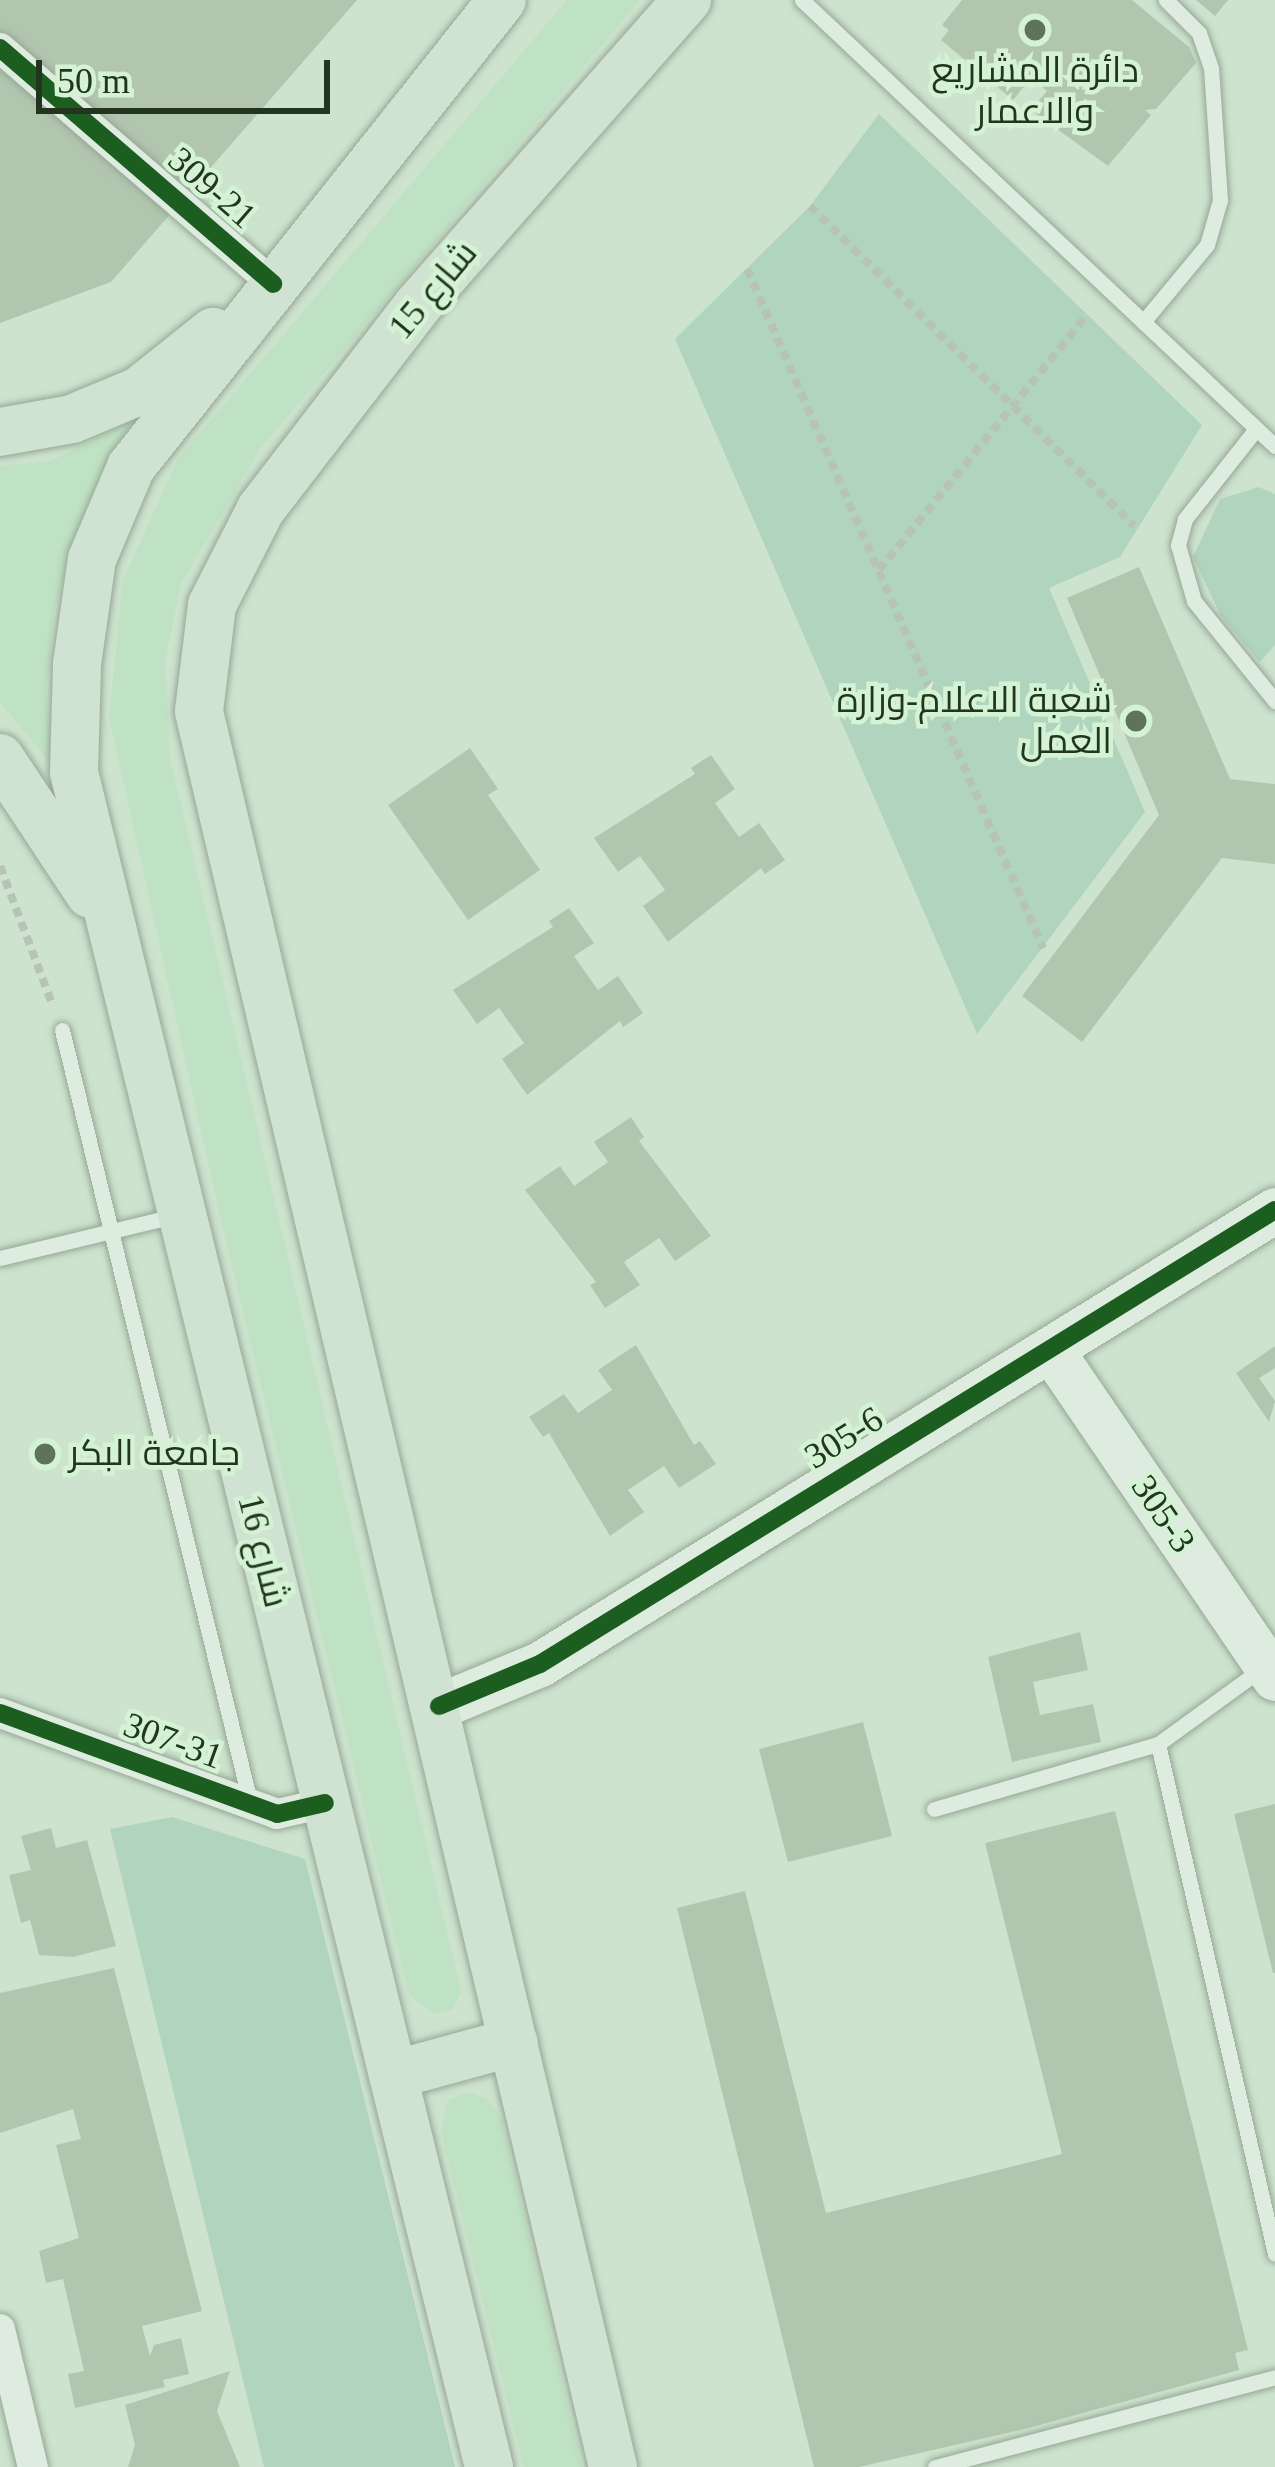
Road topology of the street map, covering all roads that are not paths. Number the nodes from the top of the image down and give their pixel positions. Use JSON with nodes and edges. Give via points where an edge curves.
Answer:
{"nodes":[{"id":1,"x":502,"y":0,"type":"edge"},
{"id":2,"x":687,"y":0,"type":"edge"},
{"id":3,"x":802,"y":0,"type":"edge"},
{"id":4,"x":1166,"y":0,"type":"edge"},
{"id":5,"x":0,"y":48,"type":"edge"},
{"id":6,"x":272,"y":284,"type":"junction"},
{"id":7,"x":1142,"y":322,"type":"junction"},
{"id":8,"x":1256,"y":429,"type":"junction"},
{"id":9,"x":0,"y":432,"type":"edge"},
{"id":10,"x":1275,"y":446,"type":"edge"},
{"id":11,"x":1275,"y":700,"type":"edge"},
{"id":12,"x":0,"y":758,"type":"edge"},
{"id":13,"x":106,"y":918,"type":"junction"},
{"id":14,"x":62,"y":1030,"type":"road end"},
{"id":15,"x":1275,"y":1210,"type":"edge"},
{"id":16,"x":179,"y":1214,"type":"junction"},
{"id":17,"x":116,"y":1230,"type":"junction"},
{"id":18,"x":0,"y":1258,"type":"edge"},
{"id":19,"x":1051,"y":1350,"type":"junction"},
{"id":20,"x":1271,"y":1672,"type":"edge"},
{"id":21,"x":439,"y":1706,"type":"junction"},
{"id":22,"x":0,"y":1713,"type":"edge"},
{"id":23,"x":1157,"y":1744,"type":"junction"},
{"id":24,"x":325,"y":1803,"type":"junction"},
{"id":25,"x":251,"y":1804,"type":"junction"},
{"id":26,"x":934,"y":1809,"type":"dead end"},
{"id":27,"x":514,"y":2042,"type":"junction"},
{"id":28,"x":392,"y":2075,"type":"junction"},
{"id":29,"x":1275,"y":2254,"type":"edge"},
{"id":30,"x":0,"y":2329,"type":"edge"},
{"id":31,"x":1275,"y":2377,"type":"edge"},
{"id":32,"x":33,"y":2467,"type":"edge"},
{"id":33,"x":489,"y":2467,"type":"edge"},
{"id":34,"x":614,"y":2467,"type":"edge"},
{"id":35,"x":935,"y":2467,"type":"edge"}],
"edges":[{"from":1,"to":6,"type":"main road"},
{"from":2,"to":21,"type":"main road","name":"شارع 15","via":[[403,323],[261,509],[212,605],[199,711]]},
{"from":3,"to":7,"type":"lane"},
{"from":4,"to":7,"type":"lane","via":[[1199,33],[1211,68],[1220,200],[1207,245]]},
{"from":5,"to":6,"type":"street","name":"309-21"},
{"from":6,"to":9,"type":"main road","via":[[140,391],[72,419]]},
{"from":6,"to":13,"type":"main road","name":"شارع 16","via":[[131,467],[92,559],[76,664],[74,772]]},
{"from":7,"to":8,"type":"lane"},
{"from":8,"to":10,"type":"lane"},
{"from":8,"to":11,"type":"lane","via":[[1185,519],[1178,545],[1195,602]]},
{"from":12,"to":13,"type":"main road"},
{"from":13,"to":16,"type":"main road","name":"شارع 16"},
{"from":14,"to":17,"type":"lane"},
{"from":15,"to":19,"type":"street","name":"305-6"},
{"from":16,"to":17,"type":"lane"},
{"from":16,"to":24,"type":"main road","name":"شارع 16"},
{"from":17,"to":18,"type":"lane"},
{"from":17,"to":25,"type":"lane"},
{"from":19,"to":20,"type":"street","name":"305-3"},
{"from":19,"to":21,"type":"street","name":"305-6","via":[[540,1664]]},
{"from":20,"to":23,"type":"lane"},
{"from":21,"to":27,"type":"main road"},
{"from":22,"to":25,"type":"street","name":"307-31"},
{"from":23,"to":26,"type":"lane"},
{"from":23,"to":29,"type":"lane"},
{"from":24,"to":25,"type":"street","name":"307-31","via":[[278,1814]]},
{"from":24,"to":28,"type":"main road","name":"شارع 16"},
{"from":27,"to":28,"type":"main road"},
{"from":27,"to":34,"type":"main road"},
{"from":28,"to":33,"type":"main road","name":"شارع 16"},
{"from":30,"to":32,"type":"street"},
{"from":31,"to":35,"type":"lane"}]}
